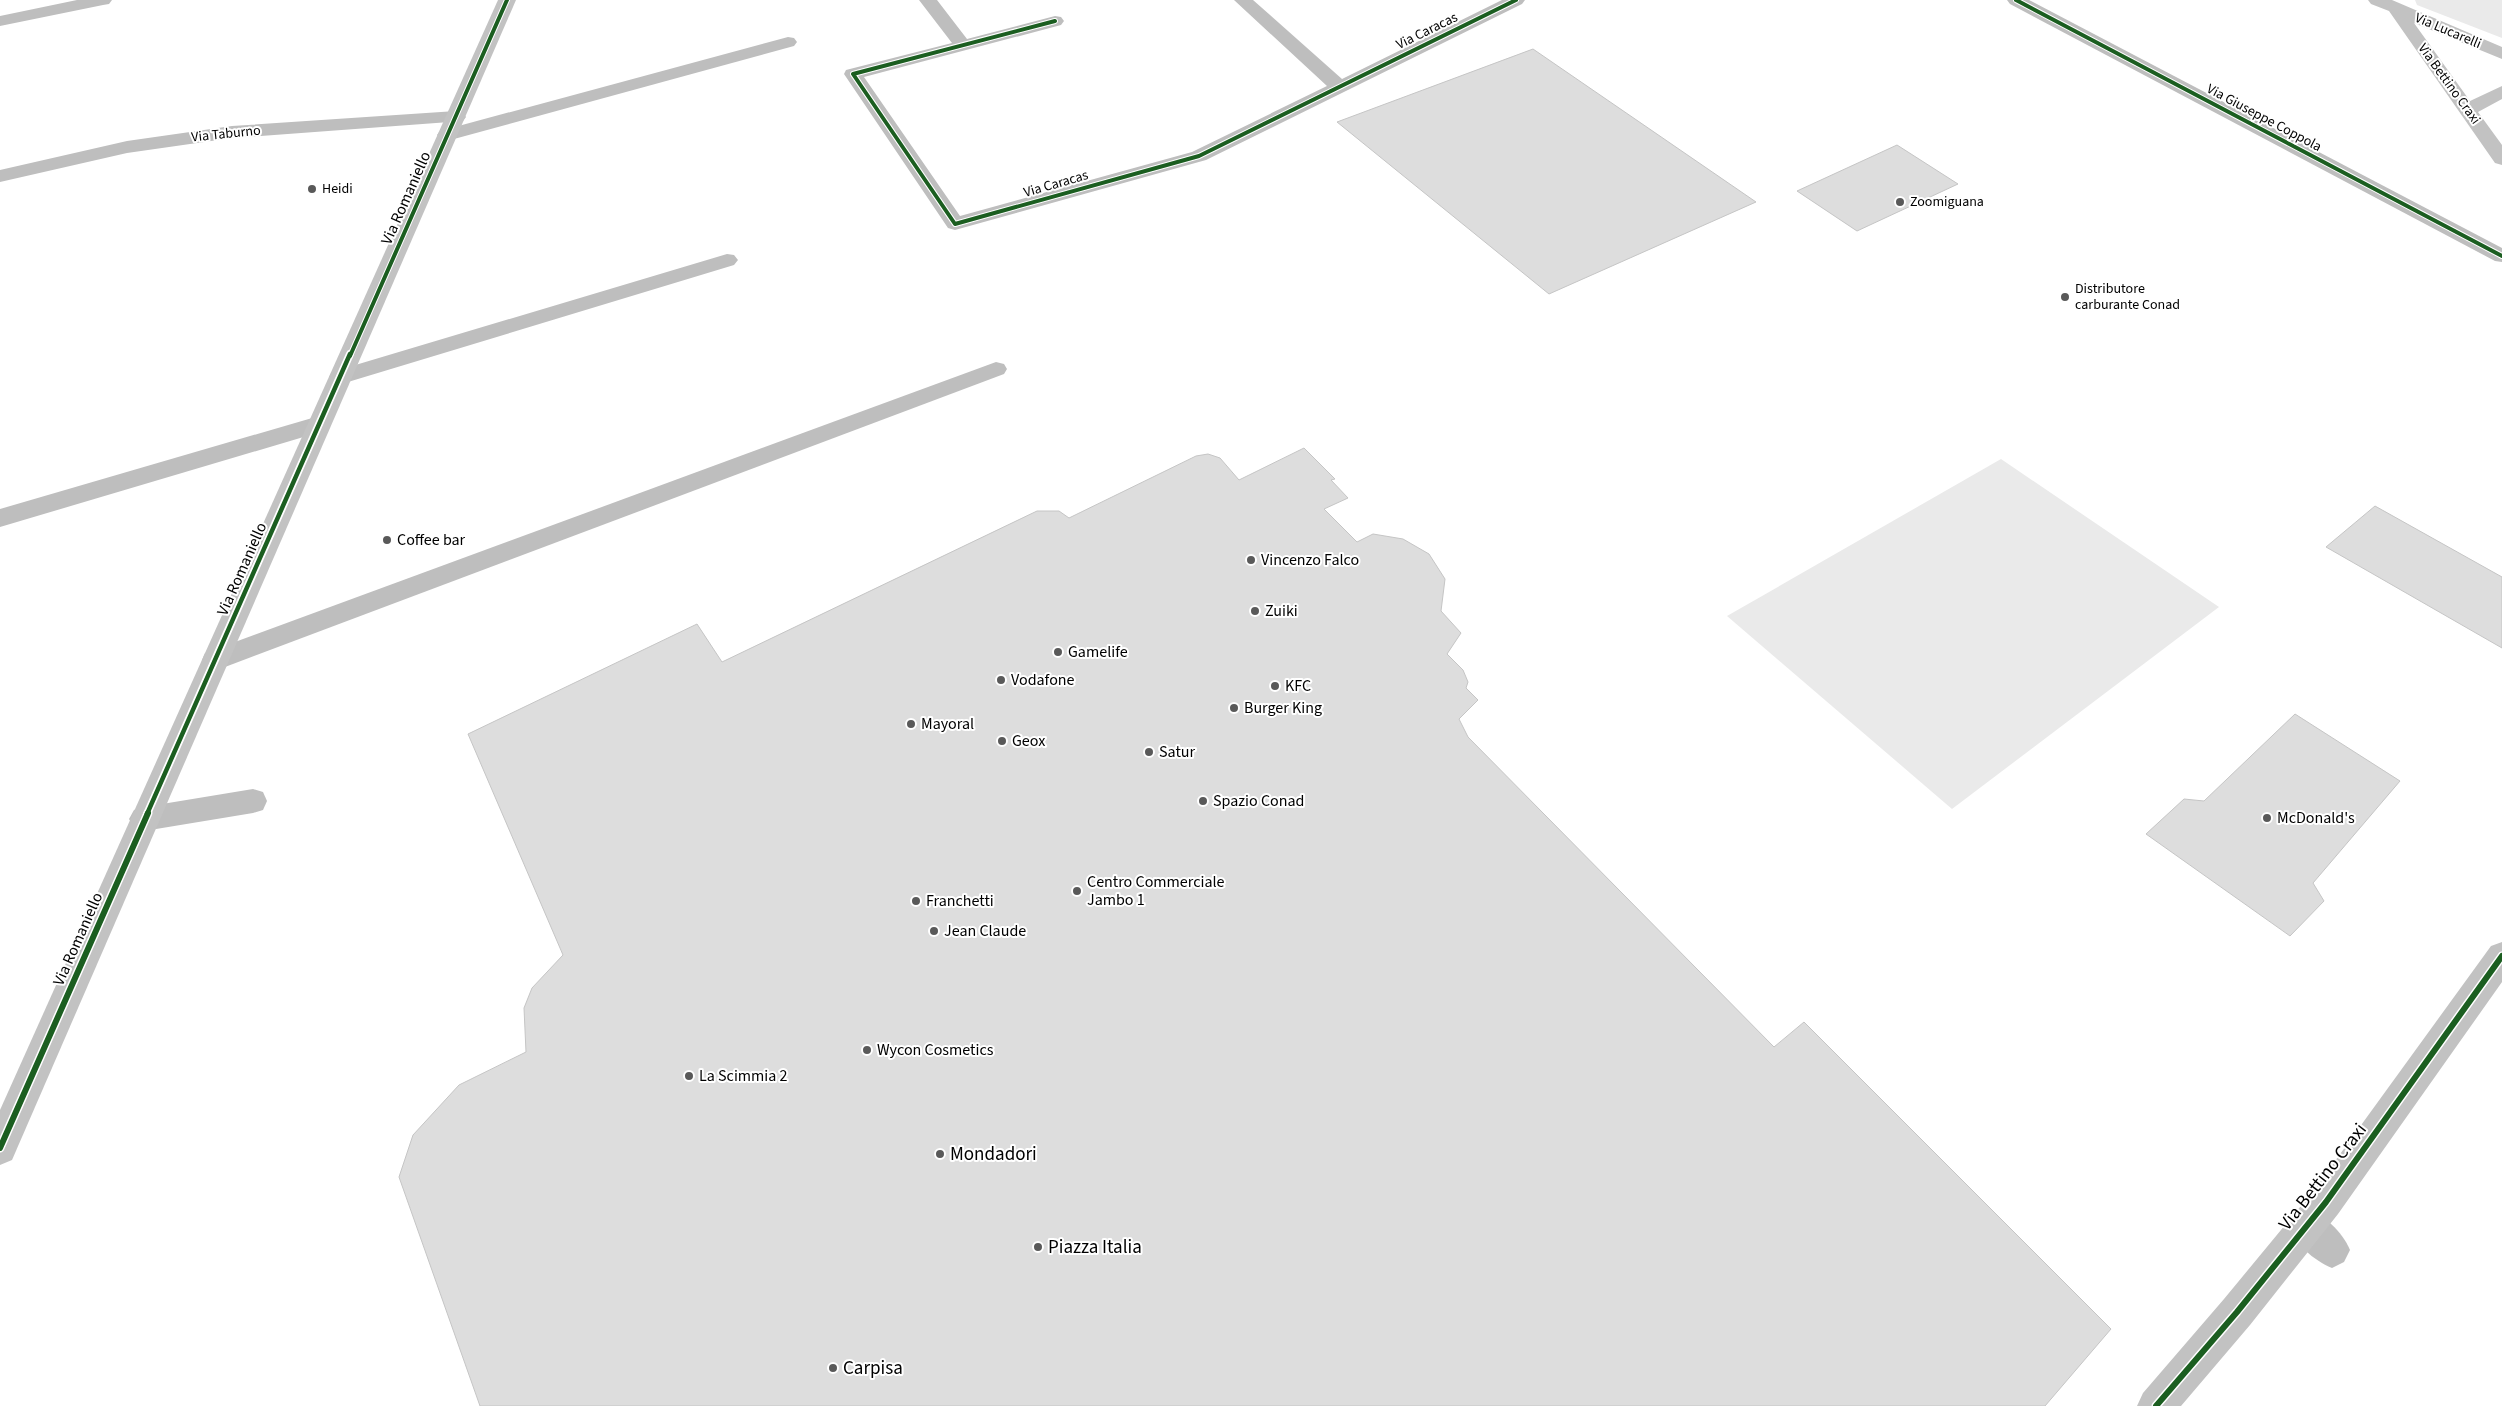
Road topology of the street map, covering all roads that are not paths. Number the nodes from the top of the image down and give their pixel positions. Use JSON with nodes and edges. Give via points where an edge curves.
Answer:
{"nodes":[{"id":1,"x":103,"y":0,"type":"edge"},
{"id":2,"x":507,"y":0,"type":"edge"},
{"id":3,"x":928,"y":0,"type":"edge"},
{"id":4,"x":1243,"y":0,"type":"edge"},
{"id":5,"x":1516,"y":0,"type":"edge"},
{"id":6,"x":2016,"y":0,"type":"edge"},
{"id":7,"x":2377,"y":0,"type":"edge"},
{"id":8,"x":2394,"y":4,"type":"edge"},
{"id":9,"x":0,"y":21,"type":"edge"},
{"id":10,"x":1055,"y":21,"type":"dead end"},
{"id":11,"x":788,"y":42,"type":"dead end"},
{"id":12,"x":963,"y":45,"type":"junction"},
{"id":13,"x":2502,"y":54,"type":"edge"},
{"id":14,"x":1340,"y":87,"type":"junction"},
{"id":15,"x":2502,"y":92,"type":"edge"},
{"id":16,"x":2467,"y":110,"type":"junction"},
{"id":17,"x":452,"y":126,"type":"junction"},
{"id":18,"x":2502,"y":159,"type":"edge"},
{"id":19,"x":0,"y":176,"type":"edge"},
{"id":20,"x":2502,"y":256,"type":"edge"},
{"id":21,"x":727,"y":260,"type":"dead end"},
{"id":22,"x":996,"y":368,"type":"dead end"},
{"id":23,"x":340,"y":377,"type":"junction"},
{"id":24,"x":319,"y":424,"type":"junction"},
{"id":25,"x":0,"y":518,"type":"edge"},
{"id":26,"x":215,"y":660,"type":"junction"},
{"id":27,"x":252,"y":801,"type":"dead end"},
{"id":28,"x":144,"y":819,"type":"junction"},
{"id":29,"x":2502,"y":956,"type":"edge"},
{"id":30,"x":0,"y":1148,"type":"edge"},
{"id":31,"x":2305,"y":1226,"type":"junction"},
{"id":32,"x":2332,"y":1250,"type":"dead end"},
{"id":33,"x":2156,"y":1406,"type":"edge"}],
"edges":[{"from":1,"to":9,"type":"street"},
{"from":2,"to":17,"type":"street","name":"Via Romaniello"},
{"from":3,"to":12,"type":"street"},
{"from":4,"to":14,"type":"street"},
{"from":5,"to":14,"type":"street","name":"Via Caracas"},
{"from":6,"to":20,"type":"street","name":"Via Giuseppe Coppola"},
{"from":7,"to":8,"type":"street","name":"Via Lucarelli"},
{"from":8,"to":13,"type":"street","name":"Via Lucarelli"},
{"from":8,"to":16,"type":"street","name":"Via Bettino Craxi"},
{"from":10,"to":12,"type":"street","name":"Via Caracas"},
{"from":11,"to":17,"type":"street","name":"Via Taburno"},
{"from":12,"to":14,"type":"street","name":"Via Caracas","via":[[853,74],[955,224],[1199,156]]},
{"from":15,"to":16,"type":"street"},
{"from":16,"to":18,"type":"street","name":"Via Bettino Craxi"},
{"from":17,"to":19,"type":"street","name":"Via Taburno","via":[[232,132],[127,147]]},
{"from":17,"to":23,"type":"street","name":"Via Romaniello"},
{"from":21,"to":23,"type":"street"},
{"from":22,"to":26,"type":"street"},
{"from":23,"to":24,"type":"street","name":"Via Romaniello"},
{"from":24,"to":25,"type":"street"},
{"from":24,"to":26,"type":"street","name":"Via Romaniello"},
{"from":26,"to":28,"type":"street","name":"Via Romaniello"},
{"from":27,"to":28,"type":"street"},
{"from":28,"to":30,"type":"street","name":"Via Romaniello"},
{"from":29,"to":31,"type":"street","name":"Via Bettino Craxi","via":[[2356,1162]]},
{"from":31,"to":32,"type":"street"},
{"from":31,"to":33,"type":"street","name":"Via Bettino Craxi"}]}
